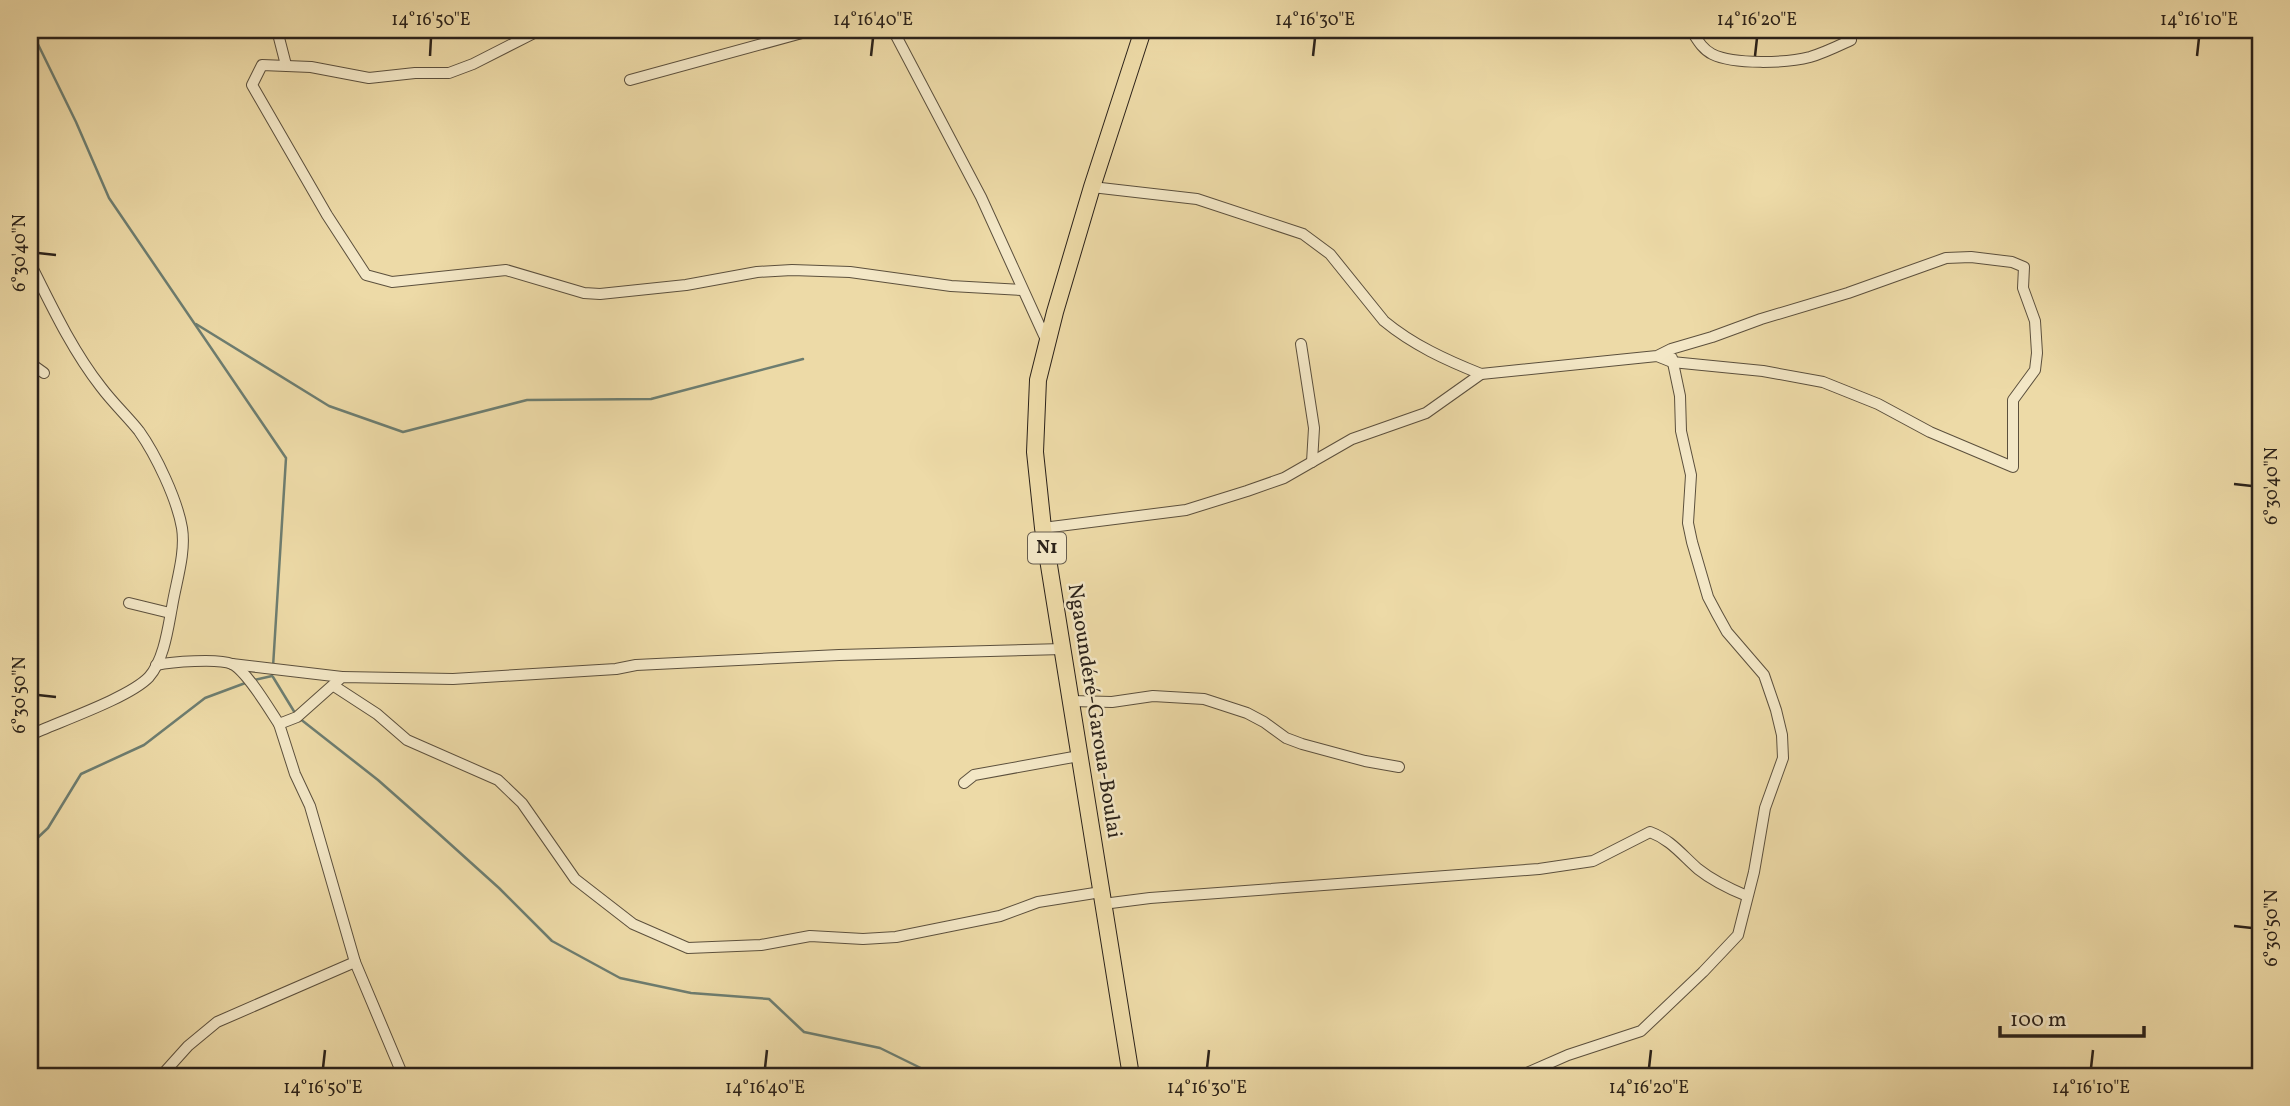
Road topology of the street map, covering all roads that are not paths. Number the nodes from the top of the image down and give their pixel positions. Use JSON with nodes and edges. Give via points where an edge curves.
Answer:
{"nodes":[{"id":1,"x":277,"y":30,"type":"edge"},
{"id":2,"x":540,"y":30,"type":"edge"},
{"id":3,"x":813,"y":30,"type":"edge"},
{"id":4,"x":893,"y":30,"type":"edge"},
{"id":5,"x":1143,"y":30,"type":"edge"},
{"id":6,"x":1691,"y":30,"type":"edge"},
{"id":7,"x":1851,"y":40,"type":"dead end"},
{"id":8,"x":286,"y":65,"type":"junction"},
{"id":9,"x":630,"y":80,"type":"dead end"},
{"id":10,"x":1092,"y":187,"type":"junction"},
{"id":11,"x":30,"y":263,"type":"edge"},
{"id":12,"x":1022,"y":290,"type":"junction"},
{"id":13,"x":1047,"y":343,"type":"junction"},
{"id":14,"x":1301,"y":344,"type":"dead end"},
{"id":15,"x":1671,"y":349,"type":"junction"},
{"id":16,"x":1657,"y":356,"type":"junction"},
{"id":17,"x":1672,"y":362,"type":"junction"},
{"id":18,"x":30,"y":363,"type":"edge"},
{"id":19,"x":44,"y":373,"type":"dead end"},
{"id":20,"x":1481,"y":374,"type":"junction"},
{"id":21,"x":1312,"y":462,"type":"junction"},
{"id":22,"x":1043,"y":528,"type":"junction"},
{"id":23,"x":130,"y":603,"type":"dead end"},
{"id":24,"x":170,"y":613,"type":"junction"},
{"id":25,"x":1063,"y":649,"type":"junction"},
{"id":26,"x":232,"y":664,"type":"junction"},
{"id":27,"x":156,"y":666,"type":"junction"},
{"id":28,"x":342,"y":677,"type":"junction"},
{"id":29,"x":334,"y":686,"type":"junction"},
{"id":30,"x":1070,"y":701,"type":"junction"},
{"id":31,"x":278,"y":724,"type":"junction"},
{"id":32,"x":30,"y":735,"type":"edge"},
{"id":33,"x":1079,"y":756,"type":"junction"},
{"id":34,"x":1399,"y":767,"type":"dead end"},
{"id":35,"x":964,"y":783,"type":"dead end"},
{"id":36,"x":1747,"y":897,"type":"junction"},
{"id":37,"x":1102,"y":898,"type":"junction"},
{"id":38,"x":355,"y":962,"type":"junction"},
{"id":39,"x":161,"y":1076,"type":"edge"},
{"id":40,"x":403,"y":1076,"type":"edge"},
{"id":41,"x":1131,"y":1076,"type":"edge"},
{"id":42,"x":1520,"y":1076,"type":"edge"}],
"edges":[{"from":1,"to":8,"type":"street"},
{"from":2,"to":8,"type":"street","via":[[449,73],[369,78]]},
{"from":3,"to":9,"type":"street"},
{"from":4,"to":12,"type":"street","via":[[981,197]]},
{"from":5,"to":10,"type":"highway","name":"Ngaoundéré-Garoua-Boulai","number":"N1"},
{"from":6,"to":7,"type":"street","via":[[1713,55],[1740,60],[1797,60]]},
{"from":8,"to":12,"type":"street","via":[[262,65],[252,85],[366,275],[392,282],[506,270],[600,294],[792,270]]},
{"from":10,"to":13,"type":"highway","name":"Ngaoundéré-Garoua-Boulai","number":"N1"},
{"from":10,"to":20,"type":"street","via":[[1198,199],[1303,234],[1330,254],[1384,321],[1427,350]]},
{"from":11,"to":24,"type":"street","via":[[101,388],[140,433],[172,496],[182,529],[182,549]]},
{"from":12,"to":13,"type":"street"},
{"from":13,"to":22,"type":"highway","name":"Ngaoundéré-Garoua-Boulai","number":"N1","via":[[1035,414]]},
{"from":14,"to":21,"type":"street","via":[[1314,429]]},
{"from":15,"to":16,"type":"street"},
{"from":15,"to":17,"type":"street"},
{"from":15,"to":17,"type":"street","via":[[1933,261],[1957,257],[2024,267],[2037,353],[2035,370],[2013,400],[2013,467],[1810,378]]},
{"from":16,"to":17,"type":"street"},
{"from":16,"to":20,"type":"street"},
{"from":17,"to":36,"type":"street","via":[[1691,475],[1688,523],[1708,597],[1727,632],[1764,675],[1782,735],[1783,758],[1765,808]]},
{"from":18,"to":19,"type":"street"},
{"from":20,"to":21,"type":"street","via":[[1426,413],[1352,439]]},
{"from":21,"to":22,"type":"street","via":[[1284,478],[1186,510]]},
{"from":22,"to":25,"type":"highway","name":"Ngaoundéré-Garoua-Boulai","number":"N1"},
{"from":23,"to":24,"type":"street"},
{"from":24,"to":27,"type":"street"},
{"from":25,"to":28,"type":"street","via":[[839,655],[453,679]]},
{"from":25,"to":30,"type":"highway","name":"Ngaoundéré-Garoua-Boulai","number":"N1"},
{"from":26,"to":27,"type":"street","via":[[187,660]]},
{"from":26,"to":28,"type":"street"},
{"from":26,"to":31,"type":"street","via":[[250,681]]},
{"from":27,"to":32,"type":"street","via":[[129,691]]},
{"from":28,"to":29,"type":"street"},
{"from":29,"to":31,"type":"street","via":[[297,717]]},
{"from":29,"to":37,"type":"street","via":[[407,740],[498,780],[522,803],[575,879],[633,924],[688,948],[761,945],[810,936],[896,937],[1000,916],[1038,902]]},
{"from":30,"to":33,"type":"highway","name":"Ngaoundéré-Garoua-Boulai","number":"N1"},
{"from":30,"to":34,"type":"street","via":[[1112,702],[1153,696],[1204,699],[1247,713],[1302,744]]},
{"from":31,"to":38,"type":"street","via":[[310,806]]},
{"from":33,"to":35,"type":"street","via":[[974,775]]},
{"from":33,"to":37,"type":"highway","name":"Ngaoundéré-Garoua-Boulai","number":"N1"},
{"from":36,"to":37,"type":"street","via":[[1710,878],[1681,850],[1650,832],[1609,854],[1539,869]]},
{"from":36,"to":42,"type":"street","via":[[1738,935],[1642,1031]]},
{"from":37,"to":41,"type":"highway","name":"Ngaoundéré-Garoua-Boulai","number":"N1"},
{"from":38,"to":39,"type":"street","via":[[217,1022]]},
{"from":38,"to":40,"type":"street"}]}
